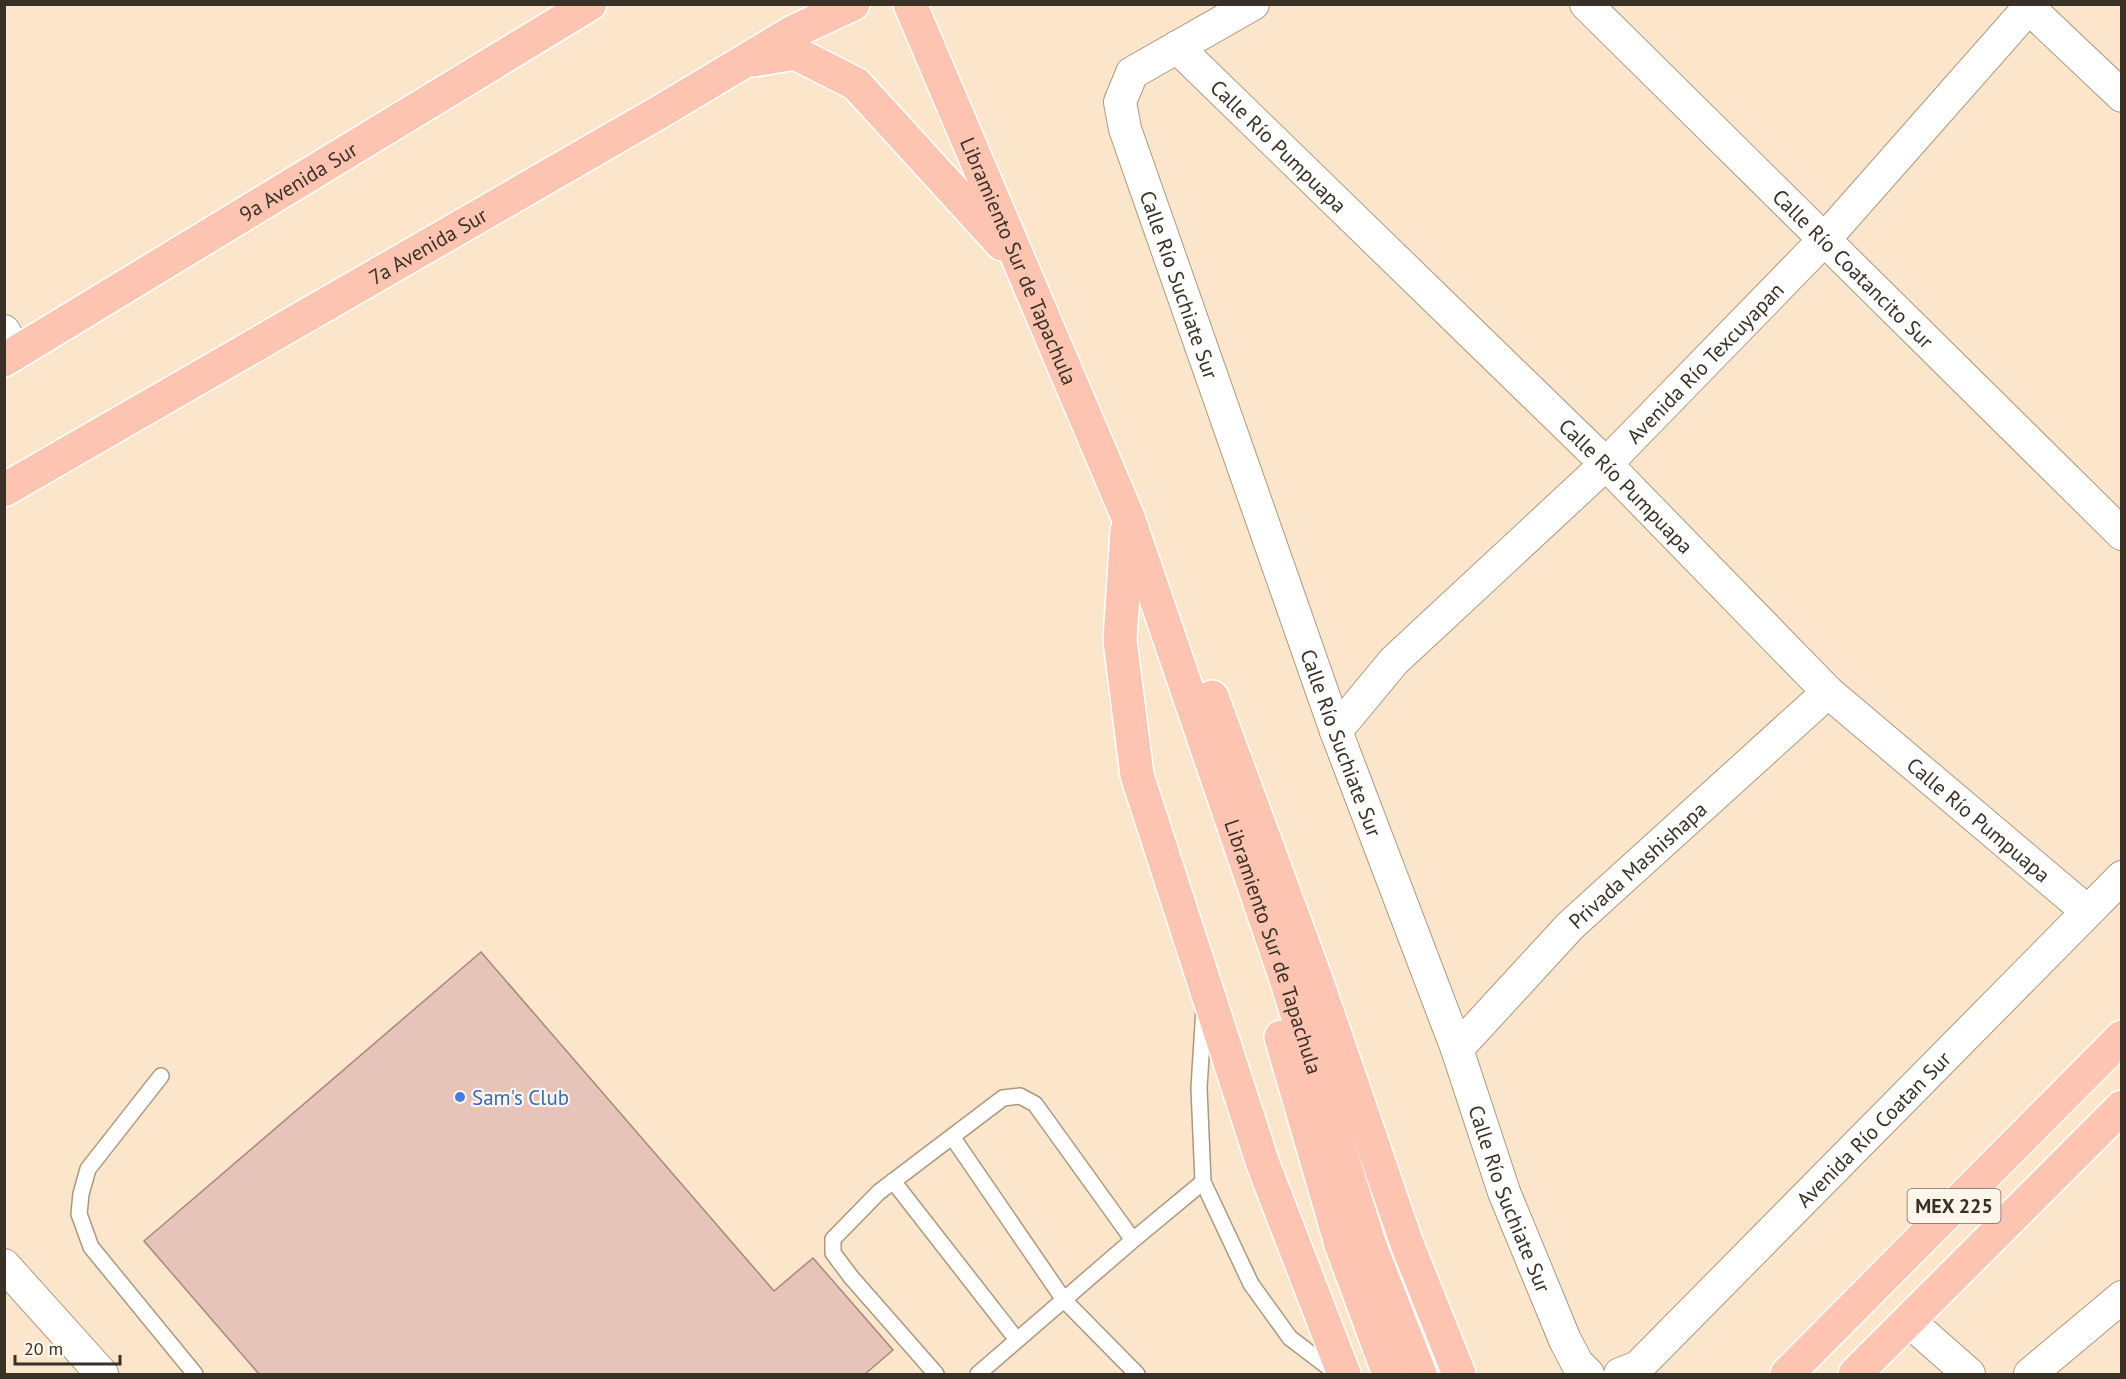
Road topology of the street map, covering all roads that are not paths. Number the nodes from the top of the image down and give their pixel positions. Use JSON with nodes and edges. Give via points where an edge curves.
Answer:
{"nodes":[{"id":1,"x":590,"y":4,"type":"edge"},
{"id":2,"x":853,"y":4,"type":"edge"},
{"id":3,"x":910,"y":4,"type":"edge"},
{"id":4,"x":1253,"y":4,"type":"edge"},
{"id":5,"x":1586,"y":4,"type":"edge"},
{"id":6,"x":2028,"y":6,"type":"edge"},
{"id":7,"x":1177,"y":47,"type":"junction"},
{"id":8,"x":741,"y":62,"type":"junction"},
{"id":9,"x":2121,"y":96,"type":"edge"},
{"id":10,"x":1822,"y":241,"type":"junction"},
{"id":11,"x":1021,"y":264,"type":"junction"},
{"id":12,"x":8,"y":348,"type":"edge"},
{"id":13,"x":1606,"y":464,"type":"junction"},
{"id":14,"x":4,"y":490,"type":"edge"},
{"id":15,"x":1128,"y":517,"type":"junction"},
{"id":16,"x":2121,"y":534,"type":"edge"},
{"id":17,"x":1828,"y":692,"type":"junction"},
{"id":18,"x":1336,"y":732,"type":"junction"},
{"id":19,"x":2121,"y":877,"type":"edge"},
{"id":20,"x":2087,"y":911,"type":"junction"},
{"id":21,"x":1206,"y":985,"type":"junction"},
{"id":22,"x":2121,"y":1037,"type":"edge"},
{"id":23,"x":1456,"y":1049,"type":"junction"},
{"id":24,"x":161,"y":1076,"type":"dead end"},
{"id":25,"x":2121,"y":1107,"type":"edge"},
{"id":26,"x":953,"y":1138,"type":"junction"},
{"id":27,"x":893,"y":1181,"type":"junction"},
{"id":28,"x":1203,"y":1182,"type":"junction"},
{"id":29,"x":1132,"y":1240,"type":"junction"},
{"id":30,"x":4,"y":1265,"type":"edge"},
{"id":31,"x":2121,"y":1297,"type":"edge"},
{"id":32,"x":1064,"y":1300,"type":"junction"},
{"id":33,"x":1910,"y":1322,"type":"junction"},
{"id":34,"x":1017,"y":1340,"type":"junction"},
{"id":35,"x":102,"y":1374,"type":"edge"},
{"id":36,"x":195,"y":1374,"type":"edge"},
{"id":37,"x":936,"y":1374,"type":"edge"},
{"id":38,"x":978,"y":1374,"type":"edge"},
{"id":39,"x":1137,"y":1374,"type":"edge"},
{"id":40,"x":1338,"y":1374,"type":"edge"},
{"id":41,"x":1344,"y":1374,"type":"edge"},
{"id":42,"x":1389,"y":1374,"type":"edge"},
{"id":43,"x":1420,"y":1374,"type":"edge"},
{"id":44,"x":1459,"y":1374,"type":"edge"},
{"id":45,"x":1588,"y":1374,"type":"edge"},
{"id":46,"x":1620,"y":1374,"type":"edge"},
{"id":47,"x":1787,"y":1374,"type":"edge"},
{"id":48,"x":1855,"y":1374,"type":"edge"},
{"id":49,"x":1969,"y":1374,"type":"edge"},
{"id":50,"x":2030,"y":1374,"type":"edge"}],
"edges":[{"from":1,"to":12,"type":"main road","name":"9a Avenida Sur"},
{"from":2,"to":8,"type":"main road","name":"7a Avenida Sur"},
{"from":3,"to":11,"type":"main road","name":"Libramiento Sur de Tapachula"},
{"from":4,"to":7,"type":"street"},
{"from":5,"to":10,"type":"street","name":"Calle Río Coatancito Sur"},
{"from":6,"to":9,"type":"street"},
{"from":6,"to":10,"type":"street","name":"Avenida Río Texcuyapan"},
{"from":7,"to":13,"type":"street","name":"Calle Río Pumpuapa"},
{"from":7,"to":18,"type":"street","name":"Calle Río Suchiate Sur","via":[[1132,73],[1120,102],[1125,129]]},
{"from":8,"to":11,"type":"main road","via":[[795,53],[856,84]]},
{"from":8,"to":14,"type":"main road","name":"7a Avenida Sur"},
{"from":10,"to":13,"type":"street","name":"Avenida Río Texcuyapan"},
{"from":10,"to":16,"type":"street","name":"Calle Río Coatancito Sur"},
{"from":11,"to":15,"type":"main road","name":"Libramiento Sur de Tapachula"},
{"from":13,"to":17,"type":"street","name":"Calle Río Pumpuapa"},
{"from":13,"to":18,"type":"street","name":"Avenida Río Texcuyapan","via":[[1394,661]]},
{"from":15,"to":21,"type":"main road","via":[[1120,640],[1137,775]]},
{"from":15,"to":42,"type":"main road","name":"Libramiento Sur de Tapachula","via":[[1194,770],[1276,1018],[1341,1244]]},
{"from":15,"to":43,"type":"main road","name":"Libramiento Sur de Tapachula","via":[[1286,979],[1370,1246]]},
{"from":15,"to":44,"type":"main road","via":[[1189,642],[1226,732],[1407,1244]]},
{"from":17,"to":20,"type":"street","name":"Calle Río Pumpuapa"},
{"from":17,"to":23,"type":"street","name":"Privada Mashishapa","via":[[1570,926]]},
{"from":18,"to":23,"type":"street","name":"Calle Río Suchiate Sur"},
{"from":19,"to":20,"type":"street","name":"Avenida Río Coatan Sur"},
{"from":20,"to":46,"type":"street","name":"Avenida Río Coatan Sur","via":[[1638,1366]]},
{"from":21,"to":28,"type":"lane","via":[[1199,1088]]},
{"from":21,"to":41,"type":"main road","via":[[1263,1164]]},
{"from":22,"to":47,"type":"main road","number":"MEX 225"},
{"from":23,"to":45,"type":"street","name":"Calle Río Suchiate Sur","via":[[1504,1192],[1565,1340]]},
{"from":24,"to":36,"type":"lane","via":[[88,1169],[80,1214],[91,1247]]},
{"from":25,"to":33,"type":"main road","number":"MEX 225"},
{"from":26,"to":27,"type":"lane"},
{"from":26,"to":29,"type":"lane","via":[[1003,1098],[1020,1096],[1035,1104]]},
{"from":26,"to":32,"type":"lane"},
{"from":27,"to":34,"type":"lane"},
{"from":27,"to":37,"type":"lane","via":[[833,1239],[833,1253]]},
{"from":28,"to":29,"type":"lane"},
{"from":28,"to":40,"type":"lane","via":[[1251,1284],[1290,1338]]},
{"from":29,"to":32,"type":"lane"},
{"from":30,"to":35,"type":"street"},
{"from":31,"to":50,"type":"street"},
{"from":32,"to":34,"type":"lane"},
{"from":32,"to":39,"type":"lane"},
{"from":33,"to":48,"type":"main road","number":"MEX 225"},
{"from":33,"to":49,"type":"street"},
{"from":34,"to":38,"type":"lane"}]}
